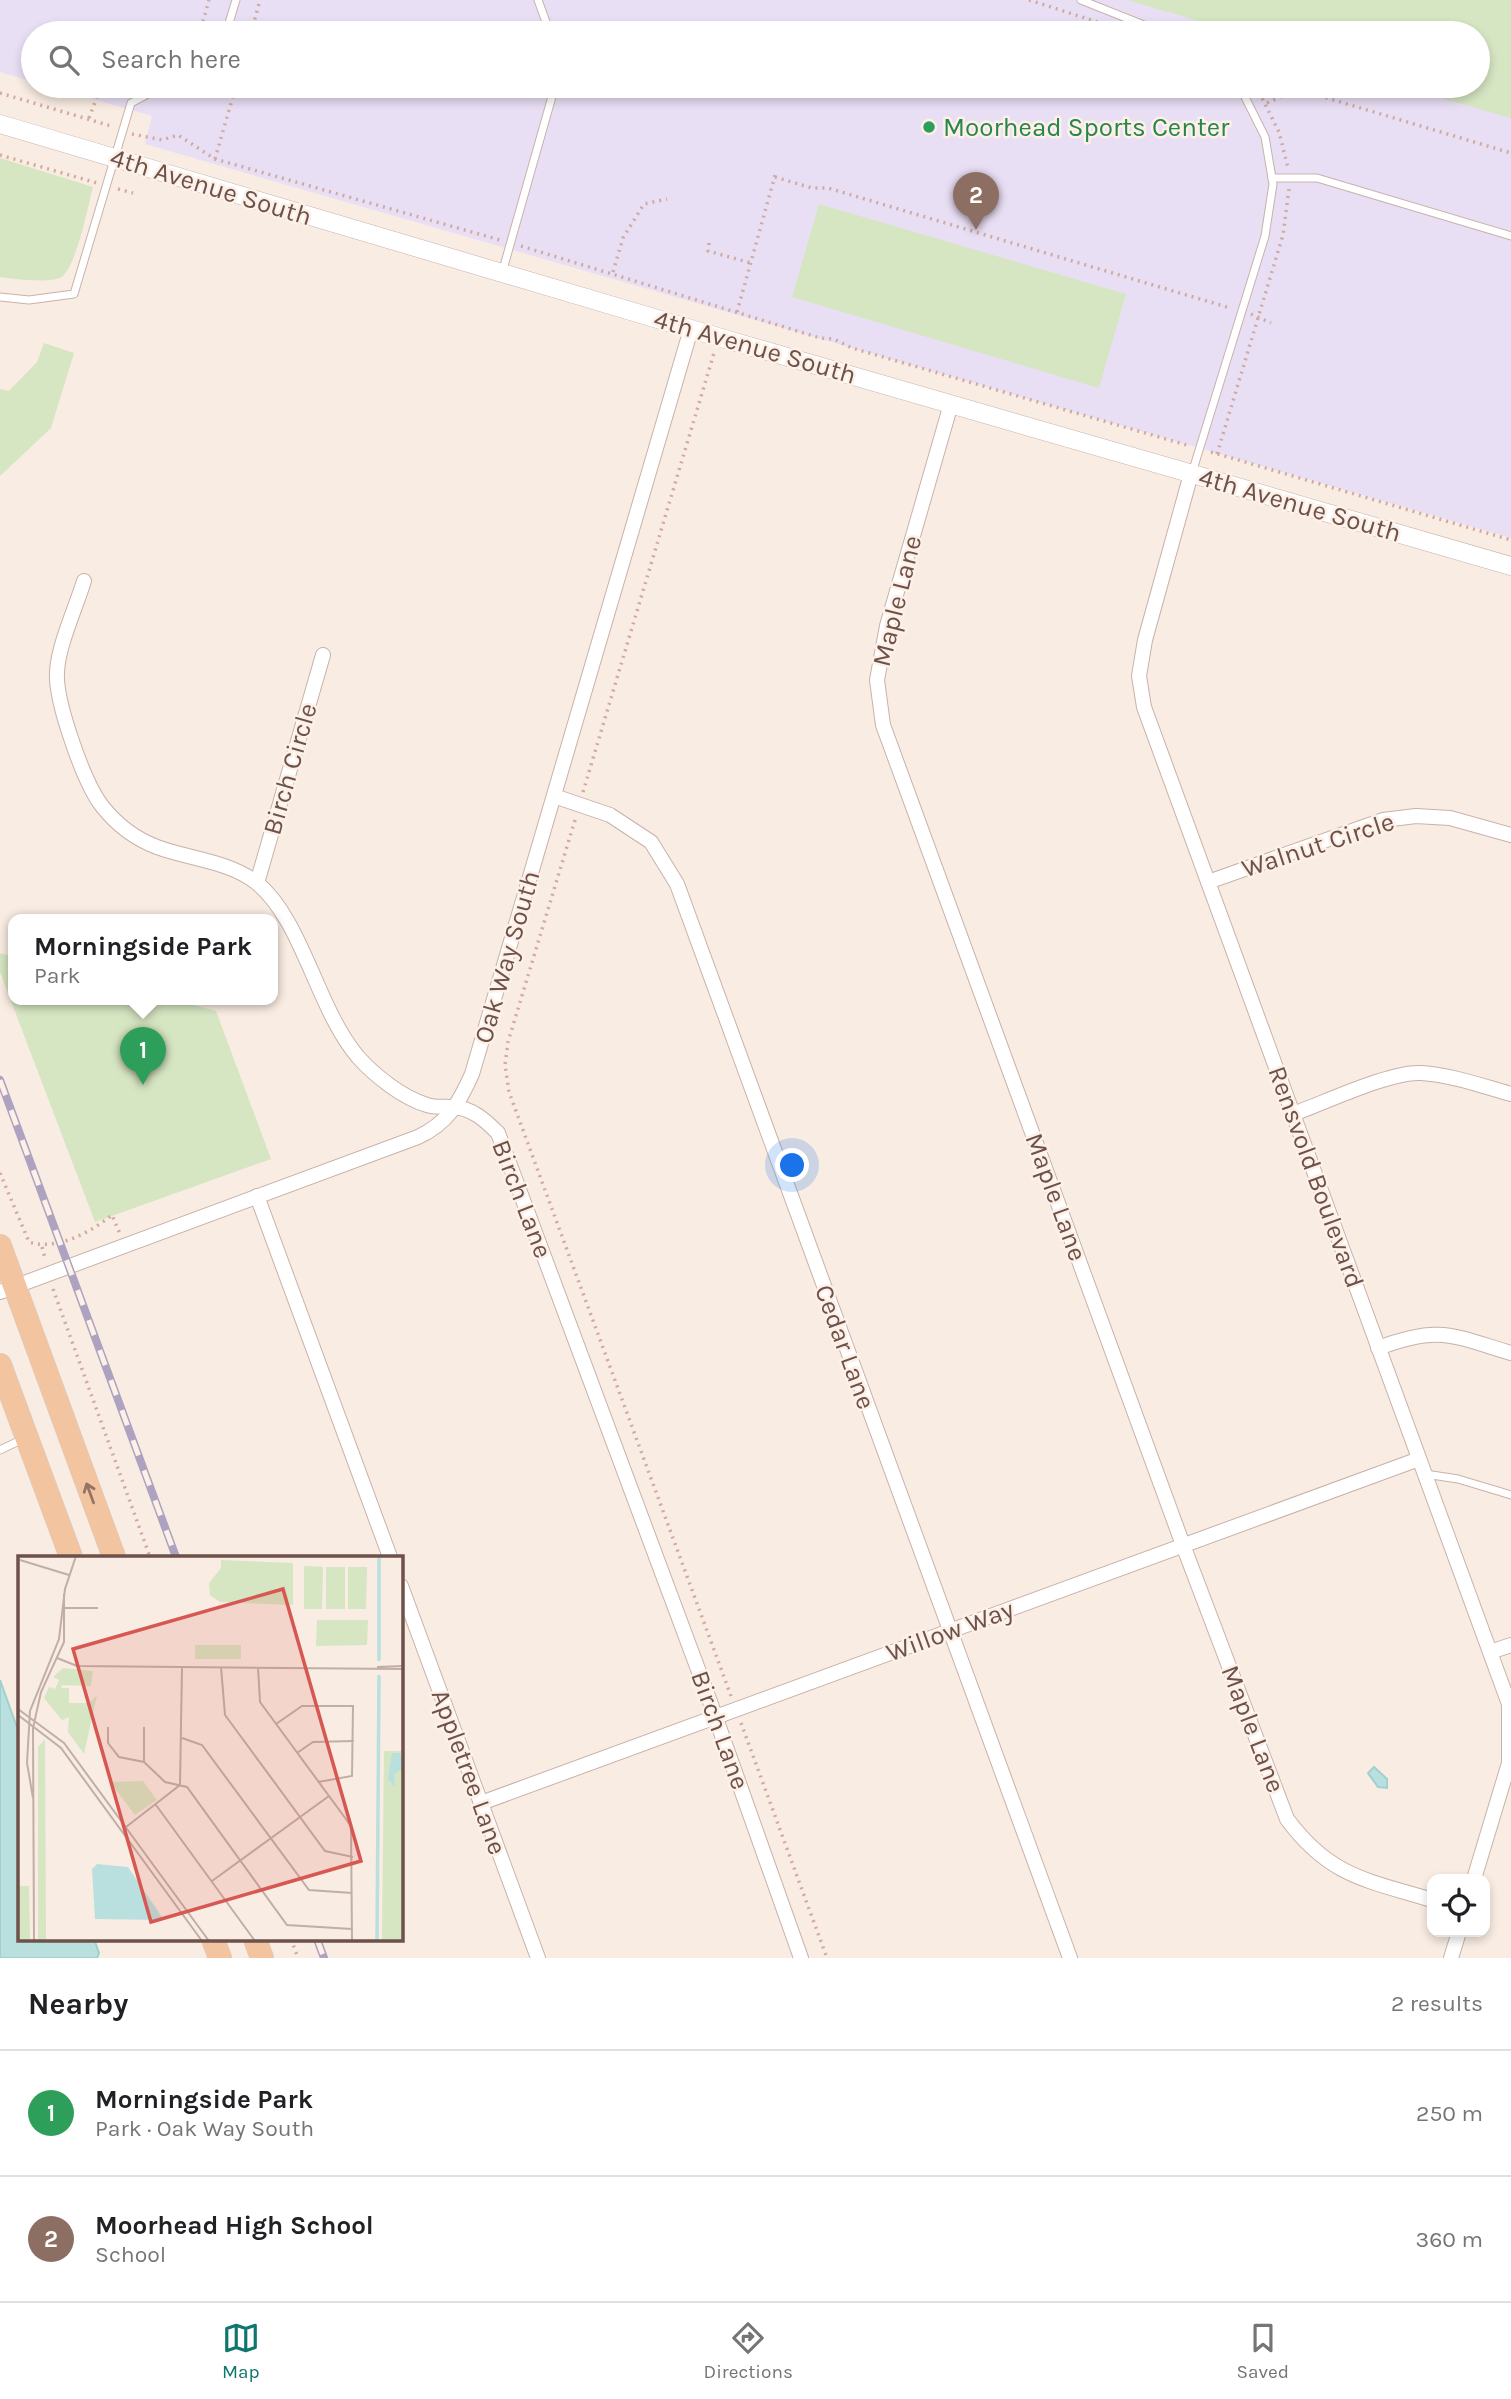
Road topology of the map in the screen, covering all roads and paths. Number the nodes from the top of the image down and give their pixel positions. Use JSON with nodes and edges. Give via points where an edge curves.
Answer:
{"nodes":[{"id":1,"x":209,"y":0,"type":"edge"},
{"id":2,"x":236,"y":0,"type":"edge"},
{"id":3,"x":260,"y":0,"type":"edge"},
{"id":4,"x":538,"y":0,"type":"edge"},
{"id":5,"x":1029,"y":0,"type":"edge"},
{"id":6,"x":1081,"y":0,"type":"edge"},
{"id":7,"x":203,"y":21,"type":"edge"},
{"id":8,"x":230,"y":21,"type":"edge"},
{"id":9,"x":254,"y":21,"type":"edge"},
{"id":10,"x":546,"y":21,"type":"edge"},
{"id":11,"x":1095,"y":21,"type":"edge"},
{"id":12,"x":1134,"y":21,"type":"edge"},
{"id":13,"x":0,"y":93,"type":"edge"},
{"id":14,"x":96,"y":98,"type":"edge"},
{"id":15,"x":140,"y":98,"type":"edge"},
{"id":16,"x":233,"y":98,"type":"edge"},
{"id":17,"x":552,"y":98,"type":"edge"},
{"id":18,"x":1246,"y":98,"type":"edge"},
{"id":19,"x":1278,"y":98,"type":"edge"},
{"id":20,"x":1327,"y":98,"type":"edge"},
{"id":21,"x":1267,"y":103,"type":"dead end"},
{"id":22,"x":89,"y":118,"type":"junction"},
{"id":23,"x":0,"y":124,"type":"edge"},
{"id":24,"x":123,"y":131,"type":"junction"},
{"id":25,"x":1511,"y":153,"type":"edge"},
{"id":26,"x":0,"y":155,"type":"edge"},
{"id":27,"x":114,"y":159,"type":"junction"},
{"id":28,"x":215,"y":159,"type":"junction"},
{"id":29,"x":1272,"y":178,"type":"junction"},
{"id":30,"x":107,"y":186,"type":"junction"},
{"id":31,"x":133,"y":193,"type":"dead end"},
{"id":32,"x":667,"y":199,"type":"dead end"},
{"id":33,"x":1511,"y":236,"type":"edge"},
{"id":34,"x":510,"y":243,"type":"junction"},
{"id":35,"x":709,"y":243,"type":"dead end"},
{"id":36,"x":751,"y":263,"type":"junction"},
{"id":37,"x":502,"y":273,"type":"junction"},
{"id":38,"x":613,"y":273,"type":"junction"},
{"id":39,"x":0,"y":297,"type":"edge"},
{"id":40,"x":1241,"y":311,"type":"junction"},
{"id":41,"x":737,"y":312,"type":"junction"},
{"id":42,"x":1271,"y":323,"type":"dead end"},
{"id":43,"x":691,"y":329,"type":"junction"},
{"id":44,"x":714,"y":352,"type":"dead end"},
{"id":45,"x":951,"y":404,"type":"junction"},
{"id":46,"x":1199,"y":448,"type":"junction"},
{"id":47,"x":1191,"y":474,"type":"junction"},
{"id":48,"x":1511,"y":540,"type":"edge"},
{"id":49,"x":1511,"y":566,"type":"edge"},
{"id":50,"x":84,"y":581,"type":"dead end"},
{"id":51,"x":323,"y":655,"type":"dead end"},
{"id":52,"x":554,"y":796,"type":"junction"},
{"id":53,"x":580,"y":804,"type":"junction"},
{"id":54,"x":1511,"y":835,"type":"edge"},
{"id":55,"x":1208,"y":881,"type":"junction"},
{"id":56,"x":257,"y":883,"type":"junction"},
{"id":57,"x":1511,"y":1094,"type":"edge"},
{"id":58,"x":457,"y":1107,"type":"junction"},
{"id":59,"x":1293,"y":1114,"type":"junction"},
{"id":60,"x":0,"y":1173,"type":"edge"},
{"id":61,"x":257,"y":1196,"type":"junction"},
{"id":62,"x":112,"y":1215,"type":"dead end"},
{"id":63,"x":0,"y":1245,"type":"edge"},
{"id":64,"x":7,"y":1289,"type":"edge"},
{"id":65,"x":55,"y":1300,"type":"dead end"},
{"id":66,"x":1378,"y":1348,"type":"junction"},
{"id":67,"x":1511,"y":1353,"type":"edge"},
{"id":68,"x":0,"y":1365,"type":"edge"},
{"id":69,"x":27,"y":1437,"type":"junction"},
{"id":70,"x":0,"y":1450,"type":"edge"},
{"id":71,"x":1419,"y":1459,"type":"junction"},
{"id":72,"x":1425,"y":1474,"type":"junction"},
{"id":73,"x":1511,"y":1495,"type":"edge"},
{"id":74,"x":1183,"y":1545,"type":"junction"},
{"id":75,"x":71,"y":1556,"type":"edge"},
{"id":76,"x":114,"y":1556,"type":"edge"},
{"id":77,"x":150,"y":1556,"type":"edge"},
{"id":78,"x":390,"y":1556,"type":"edge"},
{"id":79,"x":402,"y":1589,"type":"edge"},
{"id":80,"x":948,"y":1632,"type":"junction"},
{"id":81,"x":1511,"y":1645,"type":"edge"},
{"id":82,"x":1490,"y":1652,"type":"junction"},
{"id":83,"x":736,"y":1710,"type":"junction"},
{"id":84,"x":715,"y":1717,"type":"junction"},
{"id":85,"x":481,"y":1803,"type":"junction"},
{"id":86,"x":1476,"y":1874,"type":"edge"},
{"id":87,"x":1427,"y":1898,"type":"edge"},
{"id":88,"x":1457,"y":1937,"type":"edge"},
{"id":89,"x":213,"y":1940,"type":"edge"},
{"id":90,"x":255,"y":1940,"type":"edge"},
{"id":91,"x":290,"y":1940,"type":"edge"},
{"id":92,"x":220,"y":1958,"type":"edge"},
{"id":93,"x":262,"y":1958,"type":"edge"},
{"id":94,"x":298,"y":1958,"type":"edge"},
{"id":95,"x":538,"y":1958,"type":"edge"},
{"id":96,"x":801,"y":1958,"type":"edge"},
{"id":97,"x":827,"y":1958,"type":"edge"},
{"id":98,"x":1070,"y":1958,"type":"edge"},
{"id":99,"x":1451,"y":1958,"type":"edge"}],
"edges":[{"from":1,"to":7,"type":"path"},
{"from":2,"to":8,"type":"lane"},
{"from":3,"to":9,"type":"path"},
{"from":4,"to":10,"type":"lane"},
{"from":5,"to":11,"type":"path"},
{"from":6,"to":12,"type":"lane"},
{"from":13,"to":22,"type":"path"},
{"from":14,"to":22,"type":"path"},
{"from":15,"to":24,"type":"lane","via":[[131,103]]},
{"from":16,"to":28,"type":"path"},
{"from":17,"to":34,"type":"lane"},
{"from":18,"to":29,"type":"lane","via":[[1265,136]]},
{"from":19,"to":21,"type":"path"},
{"from":20,"to":25,"type":"path"},
{"from":22,"to":24,"type":"path"},
{"from":23,"to":27,"type":"street","name":"4th Avenue South"},
{"from":24,"to":27,"type":"lane"},
{"from":24,"to":28,"type":"path","via":[[162,140],[178,135]]},
{"from":26,"to":30,"type":"path"},
{"from":27,"to":30,"type":"lane"},
{"from":27,"to":37,"type":"street","name":"4th Avenue South"},
{"from":28,"to":34,"type":"path"},
{"from":29,"to":33,"type":"lane","via":[[1317,178]]},
{"from":29,"to":40,"type":"lane","via":[[1265,236]]},
{"from":30,"to":31,"type":"path"},
{"from":30,"to":39,"type":"lane","via":[[74,293],[29,300]]},
{"from":32,"to":38,"type":"path","via":[[644,204],[623,238]]},
{"from":34,"to":37,"type":"lane"},
{"from":34,"to":38,"type":"path"},
{"from":35,"to":36,"type":"path","via":[[708,251]]},
{"from":36,"to":40,"type":"path","via":[[775,175]]},
{"from":36,"to":41,"type":"path"},
{"from":37,"to":43,"type":"street","name":"4th Avenue South"},
{"from":38,"to":41,"type":"path"},
{"from":40,"to":42,"type":"path"},
{"from":40,"to":46,"type":"lane"},
{"from":41,"to":46,"type":"path"},
{"from":43,"to":45,"type":"street","name":"4th Avenue South"},
{"from":43,"to":52,"type":"street","name":"Oak Way South"},
{"from":44,"to":53,"type":"path"},
{"from":45,"to":47,"type":"street","name":"4th Avenue South"},
{"from":45,"to":74,"type":"street","name":"Maple Lane","via":[[887,626],[877,680],[883,725]]},
{"from":46,"to":47,"type":"lane"},
{"from":46,"to":48,"type":"path"},
{"from":47,"to":49,"type":"street","name":"4th Avenue South"},
{"from":47,"to":55,"type":"street","name":"Rensvold Boulevard","via":[[1144,640],[1139,676],[1144,707]]},
{"from":50,"to":56,"type":"street","name":"Birch Lane","via":[[57,669],[57,693],[87,778],[102,806],[126,830],[157,847],[221,866]]},
{"from":51,"to":56,"type":"street","name":"Birch Circle"},
{"from":52,"to":53,"type":"street","name":"Cedar Lane"},
{"from":52,"to":58,"type":"street","name":"Oak Way South","via":[[472,1074]]},
{"from":53,"to":80,"type":"street","name":"Cedar Lane","via":[[610,815],[651,842],[677,884]]},
{"from":53,"to":83,"type":"path","via":[[508,1042],[509,1091]]},
{"from":54,"to":55,"type":"street","name":"Walnut Circle","via":[[1450,818],[1383,820]]},
{"from":55,"to":59,"type":"street","name":"Rensvold Boulevard"},
{"from":56,"to":58,"type":"street","name":"Birch Lane","via":[[277,907],[340,1032],[359,1058],[407,1097],[430,1106]]},
{"from":57,"to":59,"type":"street","via":[[1419,1073]]},
{"from":58,"to":61,"type":"street","name":"Oak Way South","via":[[438,1128],[418,1137]]},
{"from":58,"to":84,"type":"street","name":"Birch Lane","via":[[480,1115],[498,1133]]},
{"from":59,"to":66,"type":"street","name":"Rensvold Boulevard"},
{"from":60,"to":62,"type":"path","via":[[29,1242],[42,1247],[96,1228]]},
{"from":61,"to":64,"type":"street","name":"Oak Way South"},
{"from":61,"to":78,"type":"street"},
{"from":63,"to":64,"type":"main road"},
{"from":76,"to":64,"type":"main road","one_way":true},
{"from":65,"to":77,"type":"path"},
{"from":66,"to":67,"type":"street","via":[[1430,1332]]},
{"from":66,"to":71,"type":"street","name":"Rensvold Boulevard"},
{"from":68,"to":69,"type":"main road"},
{"from":69,"to":70,"type":"lane"},
{"from":69,"to":75,"type":"main road"},
{"from":71,"to":72,"type":"street","name":"Rensvold Boulevard"},
{"from":71,"to":74,"type":"street","name":"Willow Way"},
{"from":72,"to":73,"type":"lane"},
{"from":72,"to":82,"type":"street","name":"Rensvold Boulevard"},
{"from":74,"to":80,"type":"street","name":"Willow Way"},
{"from":74,"to":87,"type":"street","name":"Maple Lane","via":[[1287,1819],[1328,1863],[1356,1877]]},
{"from":79,"to":85,"type":"street","name":"Appletree Lane"},
{"from":80,"to":83,"type":"street","name":"Willow Way"},
{"from":80,"to":98,"type":"street","name":"Cedar Lane"},
{"from":81,"to":82,"type":"street"},
{"from":82,"to":86,"type":"street","name":"Rensvold Boulevard","via":[[1509,1704],[1509,1763]]},
{"from":83,"to":84,"type":"street","name":"Willow Way"},
{"from":83,"to":97,"type":"path"},
{"from":84,"to":85,"type":"street","name":"Willow Way"},
{"from":84,"to":96,"type":"street","name":"Birch Lane"},
{"from":85,"to":95,"type":"street","name":"Appletree Lane"},
{"from":88,"to":99,"type":"street"},
{"from":89,"to":92,"type":"main road"},
{"from":90,"to":93,"type":"main road"},
{"from":91,"to":94,"type":"path"}]}
